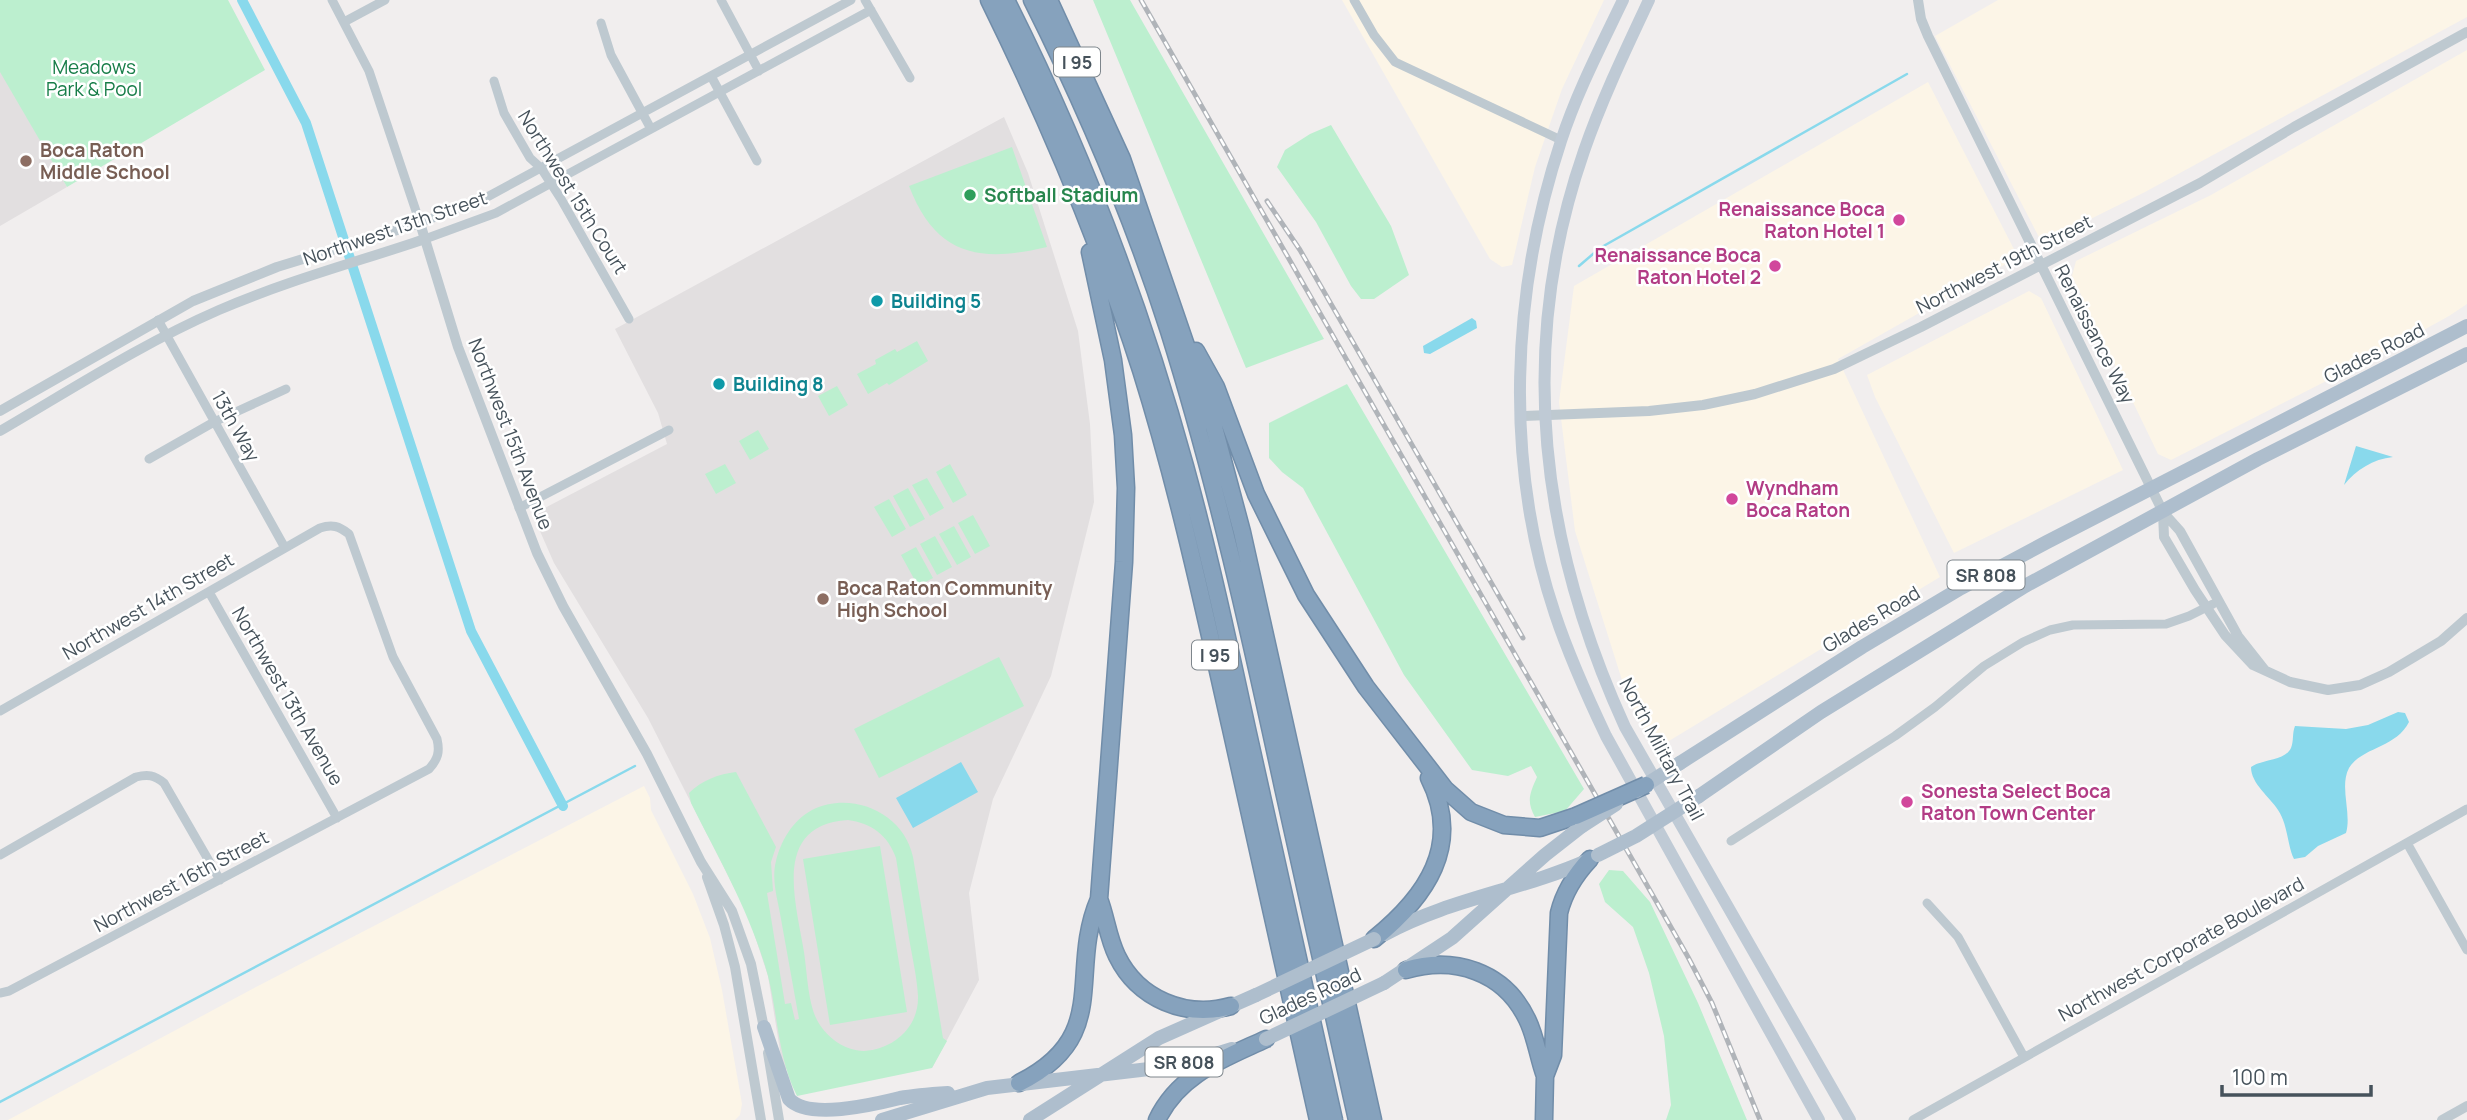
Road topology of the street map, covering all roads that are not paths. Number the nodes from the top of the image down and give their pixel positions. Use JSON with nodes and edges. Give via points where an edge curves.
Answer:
{"nodes":[{"id":1,"x":332,"y":0,"type":"edge"},
{"id":2,"x":385,"y":0,"type":"edge"},
{"id":3,"x":721,"y":0,"type":"edge"},
{"id":4,"x":851,"y":0,"type":"edge"},
{"id":5,"x":865,"y":0,"type":"edge"},
{"id":6,"x":989,"y":0,"type":"edge"},
{"id":7,"x":1006,"y":0,"type":"edge"},
{"id":8,"x":1032,"y":0,"type":"edge"},
{"id":9,"x":1049,"y":0,"type":"edge"},
{"id":10,"x":1354,"y":0,"type":"edge"},
{"id":11,"x":1623,"y":0,"type":"edge"},
{"id":12,"x":1649,"y":0,"type":"edge"},
{"id":13,"x":1918,"y":0,"type":"edge"},
{"id":14,"x":871,"y":10,"type":"junction"},
{"id":15,"x":344,"y":22,"type":"junction"},
{"id":16,"x":601,"y":23,"type":"dead end"},
{"id":17,"x":2467,"y":32,"type":"edge"},
{"id":18,"x":750,"y":55,"type":"junction"},
{"id":19,"x":759,"y":71,"type":"junction"},
{"id":20,"x":710,"y":76,"type":"junction"},
{"id":21,"x":910,"y":78,"type":"dead end"},
{"id":22,"x":494,"y":81,"type":"dead end"},
{"id":23,"x":719,"y":92,"type":"junction"},
{"id":24,"x":643,"y":113,"type":"junction"},
{"id":25,"x":651,"y":130,"type":"junction"},
{"id":26,"x":1561,"y":140,"type":"junction"},
{"id":27,"x":757,"y":161,"type":"dead end"},
{"id":28,"x":541,"y":168,"type":"junction"},
{"id":29,"x":551,"y":183,"type":"junction"},
{"id":30,"x":1078,"y":199,"type":"junction"},
{"id":31,"x":420,"y":223,"type":"junction"},
{"id":32,"x":425,"y":239,"type":"junction"},
{"id":33,"x":2041,"y":266,"type":"junction"},
{"id":34,"x":629,"y":319,"type":"dead end"},
{"id":35,"x":158,"y":320,"type":"junction"},
{"id":36,"x":1178,"y":320,"type":"junction"},
{"id":37,"x":2467,"y":326,"type":"edge"},
{"id":38,"x":166,"y":336,"type":"junction"},
{"id":39,"x":2467,"y":355,"type":"edge"},
{"id":40,"x":286,"y":389,"type":"dead end"},
{"id":41,"x":0,"y":411,"type":"edge"},
{"id":42,"x":1545,"y":415,"type":"junction"},
{"id":43,"x":1521,"y":416,"type":"junction"},
{"id":44,"x":214,"y":422,"type":"junction"},
{"id":45,"x":0,"y":430,"type":"edge"},
{"id":46,"x":669,"y":430,"type":"dead end"},
{"id":47,"x":149,"y":459,"type":"dead end"},
{"id":48,"x":2151,"y":488,"type":"junction"},
{"id":49,"x":519,"y":508,"type":"junction"},
{"id":50,"x":2163,"y":512,"type":"junction"},
{"id":51,"x":313,"y":532,"type":"joint"},
{"id":52,"x":285,"y":548,"type":"junction"},
{"id":53,"x":209,"y":592,"type":"junction"},
{"id":54,"x":2209,"y":605,"type":"junction"},
{"id":55,"x":2467,"y":618,"type":"edge"},
{"id":56,"x":2264,"y":669,"type":"junction"},
{"id":57,"x":0,"y":711,"type":"edge"},
{"id":58,"x":1412,"y":749,"type":"junction"},
{"id":59,"x":1646,"y":785,"type":"joint"},
{"id":60,"x":2467,"y":809,"type":"edge"},
{"id":61,"x":337,"y":818,"type":"junction"},
{"id":62,"x":1579,"y":821,"type":"junction"},
{"id":63,"x":1731,"y":841,"type":"dead end"},
{"id":64,"x":2407,"y":843,"type":"junction"},
{"id":65,"x":0,"y":855,"type":"edge"},
{"id":66,"x":1594,"y":857,"type":"junction"},
{"id":67,"x":701,"y":862,"type":"junction"},
{"id":68,"x":220,"y":880,"type":"junction"},
{"id":69,"x":1507,"y":888,"type":"junction"},
{"id":70,"x":1099,"y":899,"type":"junction"},
{"id":71,"x":1927,"y":903,"type":"dead end"},
{"id":72,"x":1374,"y":939,"type":"junction"},
{"id":73,"x":2467,"y":950,"type":"edge"},
{"id":74,"x":1406,"y":970,"type":"junction"},
{"id":75,"x":0,"y":993,"type":"edge"},
{"id":76,"x":1231,"y":1006,"type":"junction"},
{"id":77,"x":764,"y":1027,"type":"junction"},
{"id":78,"x":1266,"y":1039,"type":"junction"},
{"id":79,"x":2024,"y":1058,"type":"junction"},
{"id":80,"x":1100,"y":1075,"type":"junction"},
{"id":81,"x":1545,"y":1076,"type":"junction"},
{"id":82,"x":1019,"y":1083,"type":"junction"},
{"id":83,"x":1802,"y":1090,"type":"junction"},
{"id":84,"x":971,"y":1092,"type":"junction"},
{"id":85,"x":2467,"y":1106,"type":"edge"},
{"id":86,"x":761,"y":1120,"type":"edge"},
{"id":87,"x":779,"y":1120,"type":"edge"},
{"id":88,"x":881,"y":1120,"type":"edge"},
{"id":89,"x":1030,"y":1120,"type":"edge"},
{"id":90,"x":1157,"y":1120,"type":"edge"},
{"id":91,"x":1318,"y":1120,"type":"edge"},
{"id":92,"x":1334,"y":1120,"type":"edge"},
{"id":93,"x":1357,"y":1120,"type":"edge"},
{"id":94,"x":1373,"y":1120,"type":"edge"},
{"id":95,"x":1544,"y":1120,"type":"edge"},
{"id":96,"x":1819,"y":1120,"type":"edge"},
{"id":97,"x":1828,"y":1120,"type":"edge"},
{"id":98,"x":1850,"y":1120,"type":"edge"},
{"id":99,"x":1913,"y":1120,"type":"edge"},
{"id":100,"x":2442,"y":1120,"type":"edge"}],
"edges":[{"from":1,"to":15,"type":"street","name":"Northwest 15th Avenue"},
{"from":2,"to":15,"type":"street"},
{"from":3,"to":18,"type":"street"},
{"from":4,"to":18,"type":"street","name":"Northwest 13th Street"},
{"from":5,"to":14,"type":"street"},
{"from":6,"to":30,"type":"highway","number":"I 95"},
{"from":7,"to":92,"type":"highway","via":[[1113,244],[1185,464]]},
{"from":8,"to":93,"type":"highway","via":[[1133,233],[1197,424],[1262,688]]},
{"from":9,"to":36,"type":"highway","number":"I 95","via":[[1122,159]]},
{"from":10,"to":26,"type":"street","via":[[1395,62]]},
{"from":11,"to":26,"type":"main road"},
{"from":12,"to":42,"type":"main road","name":"North Military Trail","via":[[1596,117],[1568,204],[1548,311]]},
{"from":13,"to":33,"type":"street","name":"Renaissance Way","via":[[1922,23]]},
{"from":14,"to":19,"type":"street","name":"Northwest 13th Street"},
{"from":14,"to":21,"type":"street"},
{"from":15,"to":31,"type":"street","name":"Northwest 15th Avenue","via":[[372,80]]},
{"from":16,"to":24,"type":"street","via":[[611,55]]},
{"from":17,"to":33,"type":"street","name":"Northwest 19th Street","via":[[2200,183]]},
{"from":18,"to":19,"type":"street"},
{"from":18,"to":20,"type":"street","name":"Northwest 13th Street"},
{"from":19,"to":23,"type":"street","name":"Northwest 13th Street"},
{"from":20,"to":23,"type":"street"},
{"from":20,"to":24,"type":"street","name":"Northwest 13th Street"},
{"from":22,"to":28,"type":"street","name":"Northwest 15th Court","via":[[504,113],[530,158]]},
{"from":23,"to":25,"type":"street","name":"Northwest 13th Street"},
{"from":23,"to":27,"type":"street"},
{"from":24,"to":25,"type":"street"},
{"from":24,"to":28,"type":"street","name":"Northwest 13th Street"},
{"from":25,"to":29,"type":"street","name":"Northwest 13th Street"},
{"from":26,"to":43,"type":"main road","via":[[1530,263],[1522,330]]},
{"from":28,"to":29,"type":"street","name":"Northwest 15th Court"},
{"from":28,"to":31,"type":"street","name":"Northwest 13th Street","via":[[480,201]]},
{"from":29,"to":32,"type":"street","name":"Northwest 13th Street","via":[[496,213]]},
{"from":29,"to":34,"type":"street","name":"Northwest 15th Court"},
{"from":30,"to":70,"type":"highway","via":[[1113,360],[1126,488]]},
{"from":30,"to":91,"type":"highway","number":"I 95","via":[[1142,373],[1184,521]]},
{"from":31,"to":32,"type":"street","name":"Northwest 15th Avenue"},
{"from":31,"to":35,"type":"street","name":"Northwest 13th Street","via":[[235,283]]},
{"from":32,"to":38,"type":"street","name":"Northwest 13th Street","via":[[251,296]]},
{"from":32,"to":49,"type":"street","name":"Northwest 15th Avenue","via":[[458,346]]},
{"from":33,"to":42,"type":"street","name":"Northwest 19th Street","via":[[1849,363],[1771,390],[1667,410]]},
{"from":33,"to":48,"type":"street","name":"Renaissance Way"},
{"from":35,"to":38,"type":"street","name":"13th Way"},
{"from":35,"to":41,"type":"street","name":"Northwest 13th Street"},
{"from":36,"to":58,"type":"highway","via":[[1211,376],[1256,494],[1306,594]]},
{"from":36,"to":94,"type":"highway","number":"I 95","via":[[1233,495]]},
{"from":37,"to":48,"type":"main road","name":"Glades Road","number":"SR 808"},
{"from":38,"to":44,"type":"street","name":"13th Way"},
{"from":38,"to":45,"type":"street","name":"Northwest 13th Street"},
{"from":39,"to":50,"type":"main road","name":"Glades Road","number":"SR 808"},
{"from":40,"to":44,"type":"street"},
{"from":42,"to":43,"type":"street","name":"Northwest 19th Street"},
{"from":42,"to":98,"type":"main road","name":"North Military Trail","via":[[1551,492],[1564,556],[1602,677],[1625,727]]},
{"from":43,"to":83,"type":"main road","via":[[1527,495],[1540,561],[1581,683]]},
{"from":44,"to":47,"type":"street"},
{"from":44,"to":52,"type":"street","name":"13th Way"},
{"from":46,"to":49,"type":"street"},
{"from":48,"to":50,"type":"street","name":"Renaissance Way"},
{"from":48,"to":59,"type":"main road","name":"Glades Road","number":"SR 808","bridge":true,"via":[[1921,611]]},
{"from":49,"to":67,"type":"street","name":"Northwest 15th Avenue","via":[[552,586],[647,754]]},
{"from":50,"to":54,"type":"street","via":[[2164,537]]},
{"from":50,"to":56,"type":"street","via":[[2180,531],[2238,636]]},
{"from":50,"to":66,"type":"main road","name":"Glades Road","number":"SR 808","bridge":true,"via":[[1964,622],[1699,796]]},
{"from":51,"to":52,"type":"street","name":"Northwest 14th Street"},
{"from":51,"to":61,"type":"street","name":"Northwest 16th Street","via":[[330,525],[349,534],[393,657],[439,749],[429,769]]},
{"from":52,"to":53,"type":"street","name":"Northwest 14th Street"},
{"from":53,"to":57,"type":"street","name":"Northwest 14th Street"},
{"from":53,"to":61,"type":"street","name":"Northwest 13th Avenue"},
{"from":54,"to":56,"type":"street","via":[[2242,655]]},
{"from":54,"to":63,"type":"street","via":[[2166,624],[2073,625],[2022,642],[1895,736]]},
{"from":55,"to":56,"type":"street","via":[[2448,637],[2399,667],[2349,688],[2305,687]]},
{"from":58,"to":62,"type":"highway","via":[[1450,796],[1487,820],[1534,828]]},
{"from":58,"to":72,"type":"highway","via":[[1438,799],[1440,847],[1421,893]]},
{"from":59,"to":62,"type":"highway","bridge":true},
{"from":60,"to":64,"type":"street","name":"Northwest Corporate Boulevard"},
{"from":61,"to":68,"type":"street","name":"Northwest 16th Street"},
{"from":62,"to":69,"type":"main road","name":"Glades Road","number":"SR 808"},
{"from":64,"to":73,"type":"street"},
{"from":64,"to":79,"type":"street","name":"Northwest Corporate Boulevard"},
{"from":65,"to":68,"type":"street","via":[[135,777],[156,776]]},
{"from":66,"to":69,"type":"main road","name":"Glades Road","number":"SR 808"},
{"from":66,"to":81,"type":"highway","via":[[1574,878],[1559,914],[1553,1055]]},
{"from":67,"to":77,"type":"street","name":"Northwest 15th Avenue","via":[[741,934]]},
{"from":67,"to":86,"type":"street","name":"Northwest 15th Avenue","via":[[735,967]]},
{"from":68,"to":75,"type":"street","name":"Northwest 16th Street"},
{"from":69,"to":72,"type":"main road","name":"Glades Road","number":"SR 808","via":[[1450,905]]},
{"from":69,"to":74,"type":"main road","name":"Glades Road","number":"SR 808","via":[[1452,938]]},
{"from":70,"to":76,"type":"highway","via":[[1118,957],[1146,990],[1164,1002],[1192,1010]]},
{"from":70,"to":82,"type":"highway","via":[[1090,920],[1084,1002],[1077,1028],[1055,1060]]},
{"from":71,"to":79,"type":"street","via":[[1958,937]]},
{"from":72,"to":76,"type":"main road","name":"Glades Road","number":"SR 808","bridge":true},
{"from":74,"to":78,"type":"main road","name":"Glades Road","number":"SR 808","bridge":true},
{"from":74,"to":81,"type":"highway","via":[[1450,964],[1479,973],[1505,989],[1526,1016]]},
{"from":76,"to":80,"type":"main road","name":"Glades Road","number":"SR 808","via":[[1170,1032]]},
{"from":77,"to":84,"type":"main road","via":[[789,1099],[805,1114],[846,1113],[916,1095]]},
{"from":77,"to":87,"type":"street","name":"Northwest 15th Avenue"},
{"from":78,"to":80,"type":"main road","name":"Glades Road","number":"SR 808","via":[[1170,1066]]},
{"from":78,"to":90,"type":"highway","via":[[1190,1078],[1169,1099]]},
{"from":79,"to":99,"type":"street","name":"Northwest Corporate Boulevard"},
{"from":80,"to":82,"type":"main road","name":"Glades Road","number":"SR 808"},
{"from":80,"to":89,"type":"main road","name":"Glades Road","number":"SR 808"},
{"from":81,"to":95,"type":"highway"},
{"from":82,"to":84,"type":"main road","name":"Glades Road","number":"SR 808"},
{"from":83,"to":96,"type":"main road"},
{"from":83,"to":97,"type":"main road"},
{"from":84,"to":88,"type":"main road","name":"Glades Road","number":"SR 808"},
{"from":85,"to":100,"type":"street"}]}
